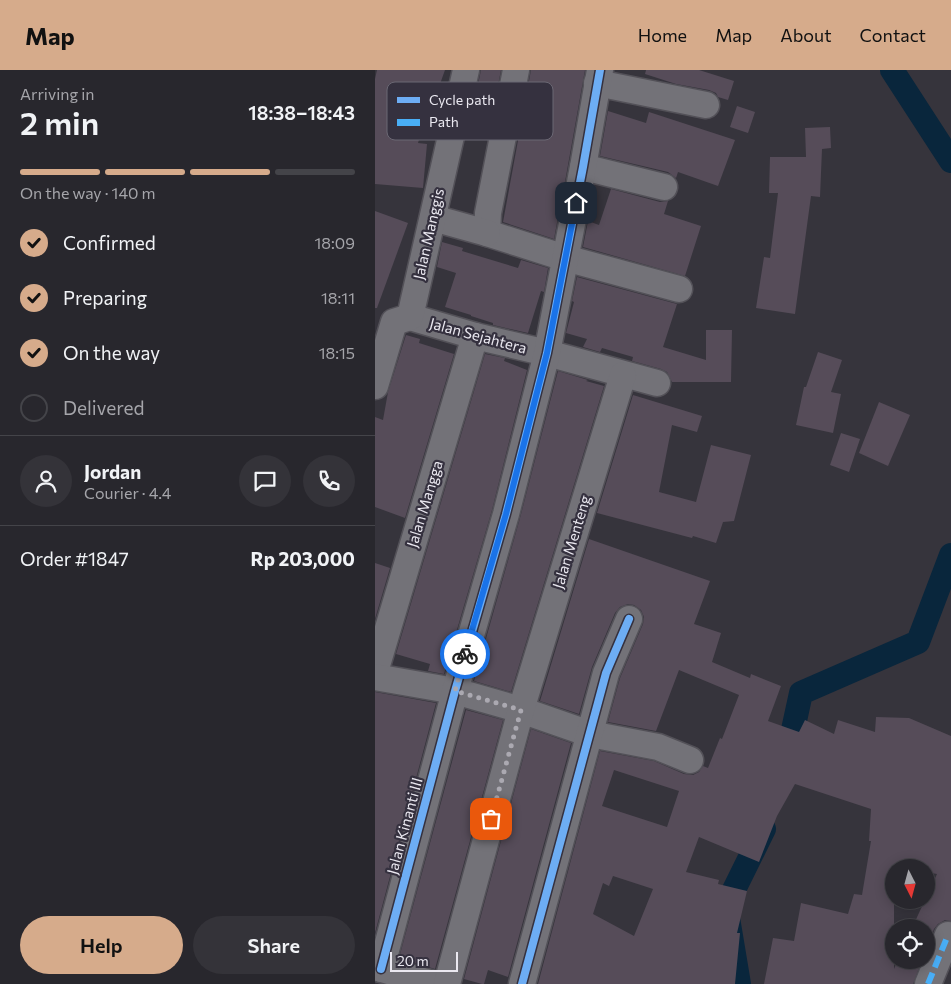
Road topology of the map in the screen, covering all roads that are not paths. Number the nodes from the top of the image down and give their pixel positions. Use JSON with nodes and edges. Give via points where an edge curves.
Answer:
{"nodes":[{"id":1,"x":599,"y":76,"type":"edge"},
{"id":2,"x":706,"y":105,"type":"dead end"},
{"id":3,"x":450,"y":140,"type":"edge"},
{"id":4,"x":503,"y":140,"type":"edge"},
{"id":5,"x":583,"y":167,"type":"junction"},
{"id":6,"x":664,"y":188,"type":"dead end"},
{"id":7,"x":433,"y":218,"type":"junction"},
{"id":8,"x":487,"y":233,"type":"junction"},
{"id":9,"x":565,"y":258,"type":"junction"},
{"id":10,"x":679,"y":289,"type":"dead end"},
{"id":11,"x":393,"y":318,"type":"edge"},
{"id":12,"x":475,"y":336,"type":"junction"},
{"id":13,"x":547,"y":353,"type":"junction"},
{"id":14,"x":623,"y":375,"type":"junction"},
{"id":15,"x":657,"y":383,"type":"dead end"},
{"id":16,"x":375,"y":386,"type":"edge"},
{"id":17,"x":629,"y":619,"type":"dead end"},
{"id":18,"x":375,"y":672,"type":"edge"},
{"id":19,"x":375,"y":677,"type":"edge"},
{"id":20,"x":455,"y":691,"type":"junction"},
{"id":21,"x":521,"y":710,"type":"junction"},
{"id":22,"x":590,"y":734,"type":"junction"},
{"id":23,"x":690,"y":760,"type":"dead end"},
{"id":24,"x":948,"y":935,"type":"dead end"},
{"id":25,"x":378,"y":968,"type":"edge"},
{"id":26,"x":433,"y":984,"type":"edge"},
{"id":27,"x":447,"y":984,"type":"edge"},
{"id":28,"x":523,"y":984,"type":"edge"},
{"id":29,"x":928,"y":984,"type":"edge"}],
"edges":[{"from":1,"to":2,"type":"street"},
{"from":1,"to":5,"type":"street","name":"Jalan Sejahtera"},
{"from":3,"to":7,"type":"street","name":"Jalan Manggis"},
{"from":4,"to":8,"type":"street"},
{"from":5,"to":6,"type":"street"},
{"from":5,"to":9,"type":"street","name":"Jalan Sejahtera"},
{"from":7,"to":8,"type":"street"},
{"from":7,"to":11,"type":"street","name":"Jalan Manggis"},
{"from":8,"to":9,"type":"street"},
{"from":9,"to":10,"type":"street"},
{"from":9,"to":13,"type":"street","name":"Jalan Sejahtera"},
{"from":11,"to":12,"type":"street","name":"Jalan Sejahtera"},
{"from":11,"to":16,"type":"street","name":"Jalan Manggis"},
{"from":12,"to":13,"type":"street","name":"Jalan Sejahtera"},
{"from":12,"to":18,"type":"street","name":"Jalan Mangga"},
{"from":13,"to":14,"type":"street","name":"Jalan Sejahtera"},
{"from":13,"to":20,"type":"street","name":"Jalan Kinanti III","via":[[506,514]]},
{"from":14,"to":15,"type":"street","name":"Jalan Sejahtera"},
{"from":14,"to":21,"type":"street","name":"Jalan Menteng"},
{"from":17,"to":22,"type":"street","via":[[606,673]]},
{"from":19,"to":20,"type":"street"},
{"from":20,"to":21,"type":"street"},
{"from":20,"to":25,"type":"street","name":"Jalan Kinanti III"},
{"from":21,"to":22,"type":"street"},
{"from":21,"to":27,"type":"street","name":"Jalan Menteng"},
{"from":22,"to":23,"type":"street","via":[[658,747]]},
{"from":22,"to":28,"type":"street"},
{"from":24,"to":29,"type":"street"},
{"from":25,"to":26,"type":"street"}]}
